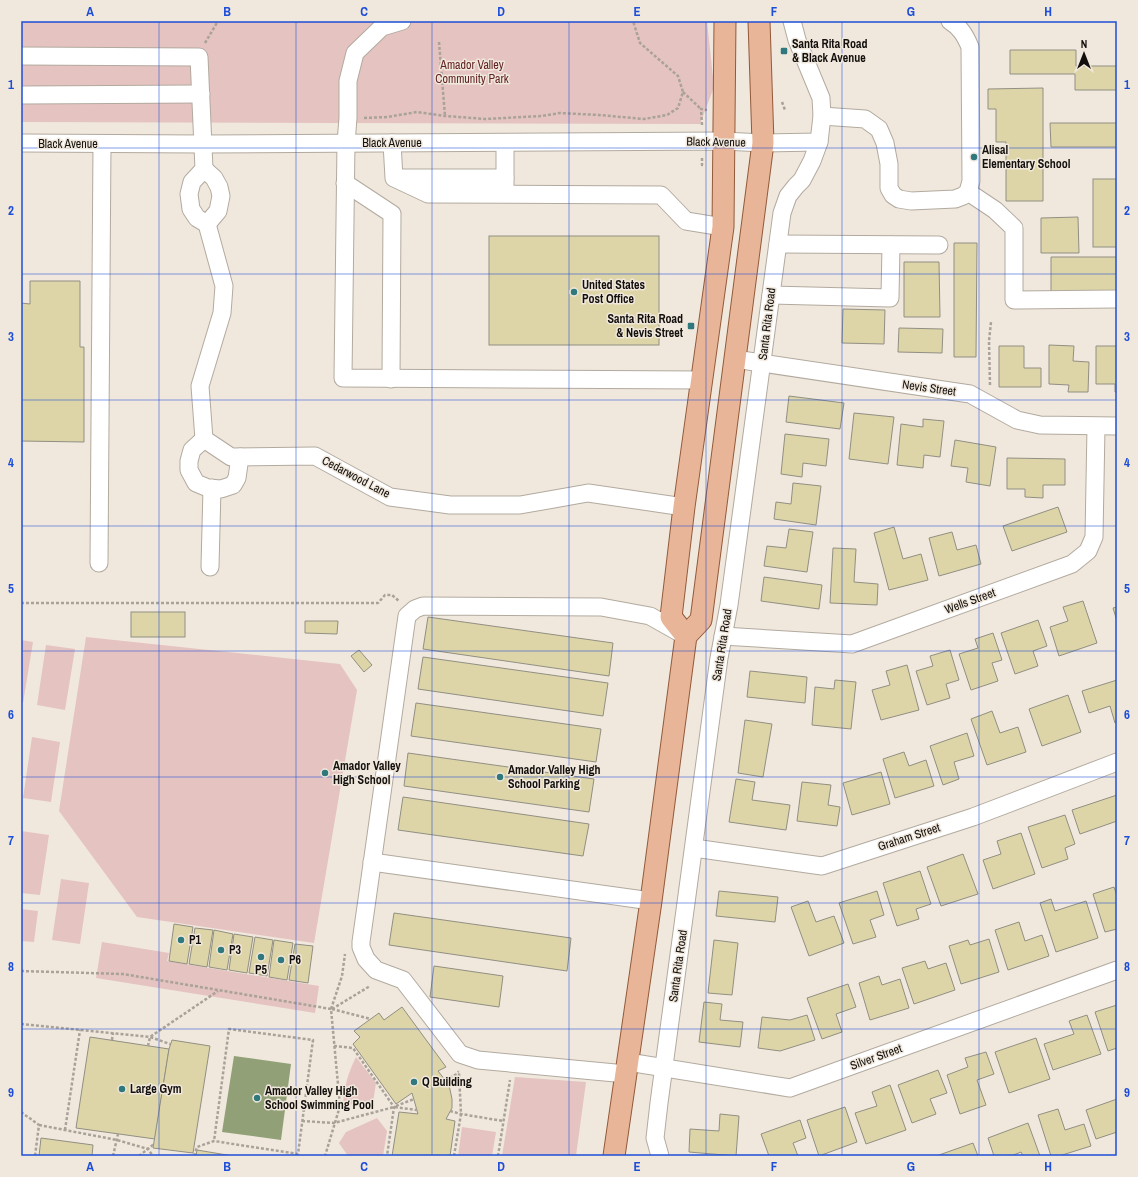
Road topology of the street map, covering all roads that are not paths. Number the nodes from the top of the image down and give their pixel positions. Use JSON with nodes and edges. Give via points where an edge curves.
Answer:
{"nodes":[{"id":1,"x":402,"y":21,"type":"edge"},
{"id":2,"x":725,"y":21,"type":"edge"},
{"id":3,"x":759,"y":21,"type":"edge"},
{"id":4,"x":792,"y":21,"type":"edge"},
{"id":5,"x":950,"y":21,"type":"edge"},
{"id":6,"x":21,"y":56,"type":"edge"},
{"id":7,"x":201,"y":94,"type":"junction"},
{"id":8,"x":21,"y":95,"type":"edge"},
{"id":9,"x":822,"y":116,"type":"junction"},
{"id":10,"x":724,"y":141,"type":"junction"},
{"id":11,"x":819,"y":142,"type":"junction"},
{"id":12,"x":21,"y":143,"type":"edge"},
{"id":13,"x":346,"y":143,"type":"junction"},
{"id":14,"x":392,"y":143,"type":"junction"},
{"id":15,"x":505,"y":143,"type":"junction"},
{"id":16,"x":763,"y":143,"type":"junction"},
{"id":17,"x":102,"y":144,"type":"junction"},
{"id":18,"x":202,"y":144,"type":"junction"},
{"id":19,"x":204,"y":169,"type":"junction"},
{"id":20,"x":345,"y":183,"type":"junction"},
{"id":21,"x":505,"y":186,"type":"junction"},
{"id":22,"x":968,"y":192,"type":"junction"},
{"id":23,"x":207,"y":224,"type":"junction"},
{"id":24,"x":723,"y":227,"type":"junction"},
{"id":25,"x":778,"y":244,"type":"junction"},
{"id":26,"x":892,"y":245,"type":"junction"},
{"id":27,"x":940,"y":245,"type":"dead end"},
{"id":28,"x":771,"y":295,"type":"junction"},
{"id":29,"x":1117,"y":299,"type":"edge"},
{"id":30,"x":736,"y":359,"type":"junction"},
{"id":31,"x":762,"y":363,"type":"junction"},
{"id":32,"x":391,"y":379,"type":"junction"},
{"id":33,"x":702,"y":380,"type":"junction"},
{"id":34,"x":1117,"y":426,"type":"edge"},
{"id":35,"x":1096,"y":427,"type":"junction"},
{"id":36,"x":204,"y":438,"type":"junction"},
{"id":37,"x":240,"y":457,"type":"junction"},
{"id":38,"x":212,"y":488,"type":"junction"},
{"id":39,"x":684,"y":507,"type":"junction"},
{"id":40,"x":716,"y":511,"type":"junction"},
{"id":41,"x":99,"y":563,"type":"dead end"},
{"id":42,"x":210,"y":567,"type":"dead end"},
{"id":43,"x":686,"y":636,"type":"junction"},
{"id":44,"x":723,"y":636,"type":"junction"},
{"id":45,"x":1117,"y":762,"type":"edge"},
{"id":46,"x":694,"y":848,"type":"junction"},
{"id":47,"x":372,"y":862,"type":"junction"},
{"id":48,"x":651,"y":901,"type":"junction"},
{"id":49,"x":1117,"y":970,"type":"edge"},
{"id":50,"x":627,"y":1068,"type":"junction"},
{"id":51,"x":664,"y":1068,"type":"junction"},
{"id":52,"x":614,"y":1156,"type":"edge"},
{"id":53,"x":660,"y":1156,"type":"edge"}],
"edges":[{"from":1,"to":13,"type":"street","via":[[382,27],[355,53],[348,81]]},
{"from":2,"to":10,"type":"main road"},
{"from":3,"to":16,"type":"main road","name":"Santa Rita Road"},
{"from":4,"to":9,"type":"street","name":"Santa Rita Road","via":[[797,40],[821,98]]},
{"from":5,"to":22,"type":"street","via":[[966,36],[970,47],[971,181]]},
{"from":6,"to":7,"type":"street","via":[[199,56]]},
{"from":7,"to":8,"type":"street"},
{"from":7,"to":18,"type":"street"},
{"from":9,"to":11,"type":"street","name":"Santa Rita Road"},
{"from":9,"to":22,"type":"street","via":[[865,120],[879,129],[889,164],[889,188],[899,199],[955,199]]},
{"from":10,"to":15,"type":"street","name":"Black Avenue"},
{"from":10,"to":16,"type":"street","name":"Black Avenue"},
{"from":10,"to":24,"type":"main road"},
{"from":11,"to":16,"type":"street","name":"Black Avenue"},
{"from":11,"to":25,"type":"street","name":"Santa Rita Road","via":[[802,180],[788,196],[782,213]]},
{"from":12,"to":17,"type":"street","name":"Black Avenue"},
{"from":13,"to":14,"type":"street","name":"Black Avenue"},
{"from":13,"to":18,"type":"street","name":"Black Avenue"},
{"from":13,"to":20,"type":"street"},
{"from":14,"to":15,"type":"street","name":"Black Avenue"},
{"from":14,"to":21,"type":"street","via":[[394,178]]},
{"from":15,"to":21,"type":"street"},
{"from":16,"to":30,"type":"main road","name":"Santa Rita Road"},
{"from":17,"to":18,"type":"street","name":"Black Avenue"},
{"from":17,"to":41,"type":"street"},
{"from":18,"to":19,"type":"street"},
{"from":19,"to":23,"type":"street","via":[[220,187],[221,196],[218,211]]},
{"from":19,"to":23,"type":"street","via":[[192,182],[189,194],[191,210],[197,218]]},
{"from":20,"to":32,"type":"street","via":[[392,214]]},
{"from":20,"to":32,"type":"street","via":[[343,378]]},
{"from":21,"to":24,"type":"street","via":[[661,195],[686,221]]},
{"from":22,"to":29,"type":"street","via":[[995,210],[1014,228],[1014,300]]},
{"from":23,"to":36,"type":"street","via":[[224,286],[222,313],[200,386]]},
{"from":24,"to":33,"type":"main road"},
{"from":25,"to":26,"type":"street"},
{"from":25,"to":28,"type":"street","name":"Santa Rita Road"},
{"from":26,"to":27,"type":"street"},
{"from":26,"to":28,"type":"street","via":[[890,298]]},
{"from":28,"to":31,"type":"street","name":"Santa Rita Road"},
{"from":30,"to":31,"type":"street","name":"Nevis Street"},
{"from":30,"to":40,"type":"main road","name":"Santa Rita Road"},
{"from":31,"to":35,"type":"street","name":"Nevis Street","via":[[970,394],[1017,420],[1040,425]]},
{"from":31,"to":44,"type":"street","name":"Santa Rita Road"},
{"from":32,"to":33,"type":"street"},
{"from":33,"to":39,"type":"main road"},
{"from":34,"to":35,"type":"street","name":"Nevis Street"},
{"from":35,"to":44,"type":"street","name":"Wells Street","via":[[1094,537],[1088,551],[1072,564],[852,644]]},
{"from":36,"to":37,"type":"street","name":"Cedarwood Lane","via":[[231,457]]},
{"from":36,"to":38,"type":"street","via":[[192,450],[189,470],[196,483]]},
{"from":37,"to":38,"type":"street","via":[[237,478],[233,485],[221,489]]},
{"from":37,"to":39,"type":"street","name":"Cedarwood Lane","via":[[315,456],[390,497],[450,505],[520,505],[588,494]]},
{"from":38,"to":42,"type":"street"},
{"from":39,"to":40,"type":"main road"},
{"from":39,"to":43,"type":"main road","via":[[670,617]]},
{"from":40,"to":43,"type":"main road","name":"Santa Rita Road","via":[[701,620]]},
{"from":43,"to":47,"type":"street","name":"Silver Street","via":[[650,616],[600,607],[423,606],[415,609],[407,616]]},
{"from":43,"to":48,"type":"main road"},
{"from":44,"to":46,"type":"street","name":"Santa Rita Road"},
{"from":45,"to":46,"type":"street","name":"Graham Street","via":[[973,817],[822,866]]},
{"from":46,"to":51,"type":"street","name":"Santa Rita Road"},
{"from":47,"to":48,"type":"street"},
{"from":47,"to":50,"type":"street","name":"Silver Street","via":[[360,942],[366,959],[376,970],[403,980],[460,1054],[478,1060]]},
{"from":48,"to":50,"type":"main road"},
{"from":49,"to":51,"type":"street","name":"Silver Street","via":[[790,1088]]},
{"from":50,"to":51,"type":"street","name":"Silver Street"},
{"from":50,"to":52,"type":"main road"},
{"from":51,"to":53,"type":"street","name":"Santa Rita Road","via":[[655,1138]]}]}
